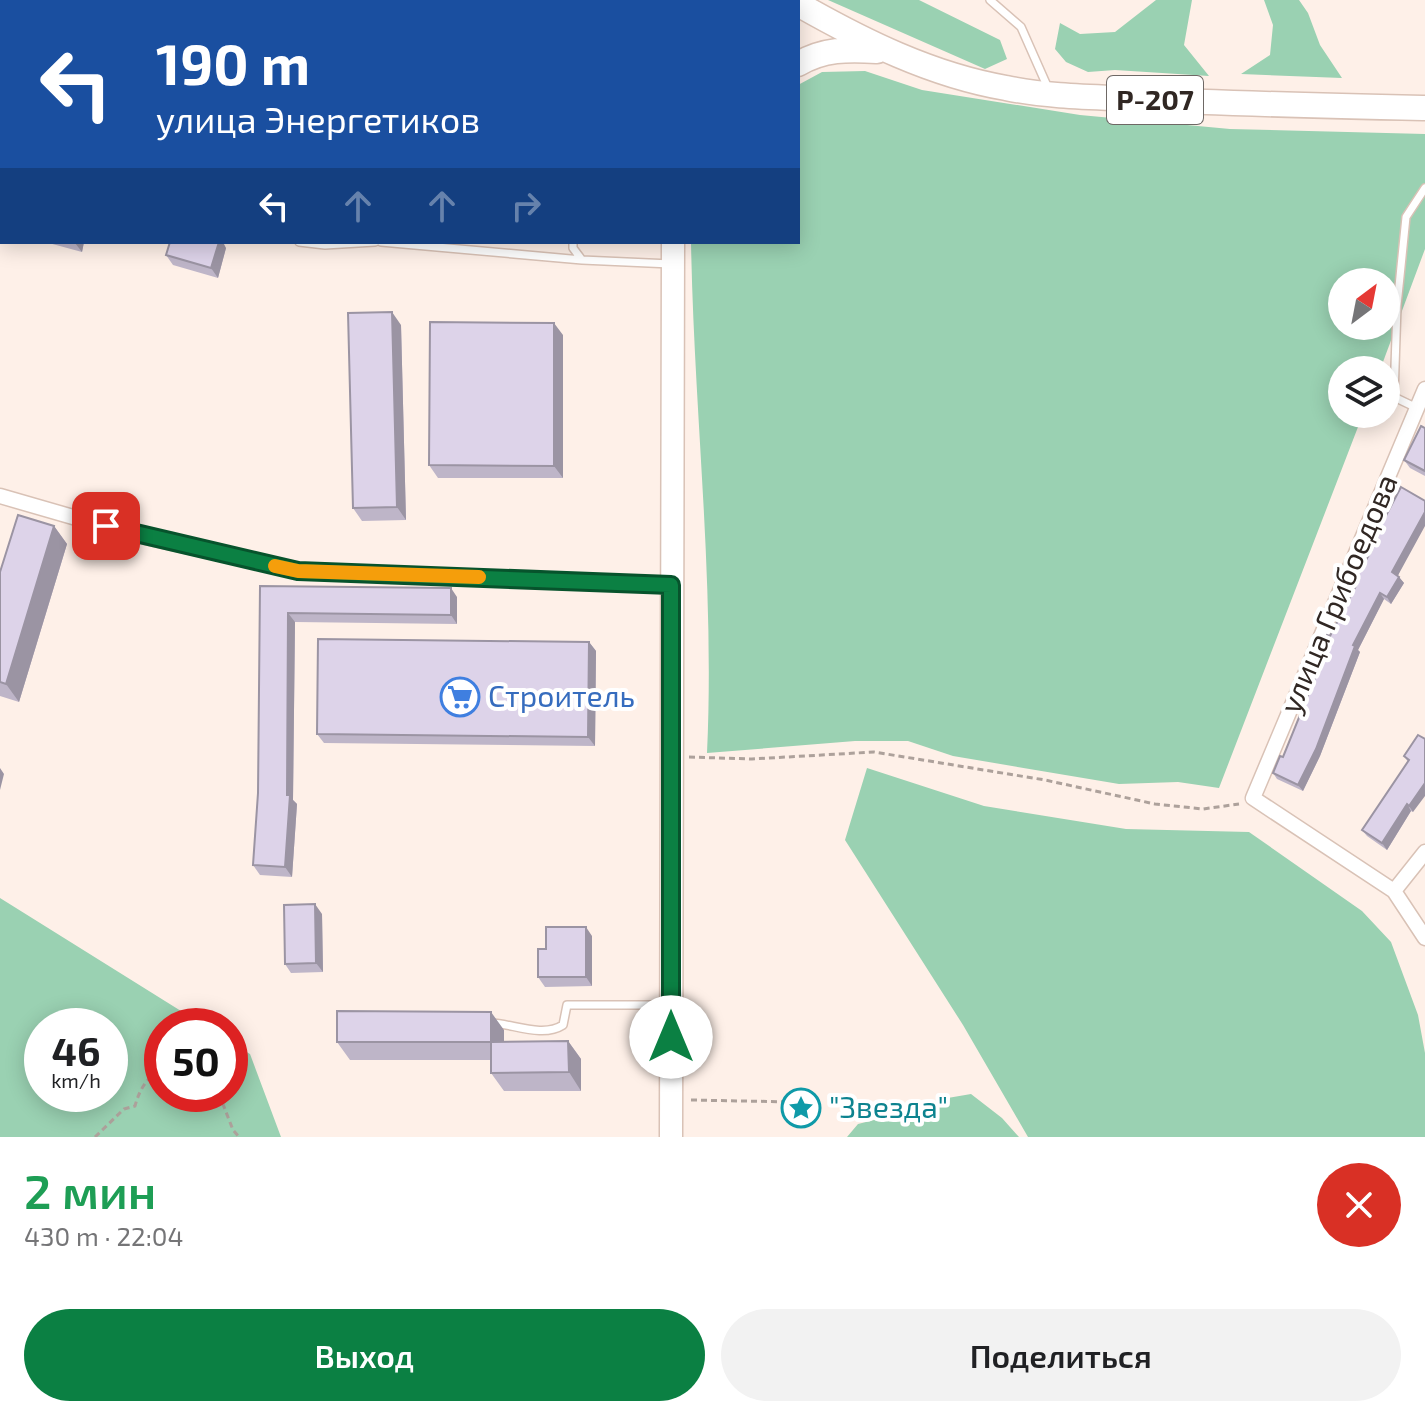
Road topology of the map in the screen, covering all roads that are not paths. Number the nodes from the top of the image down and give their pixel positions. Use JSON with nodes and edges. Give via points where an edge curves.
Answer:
{"nodes":[{"id":1,"x":990,"y":0,"type":"edge"},
{"id":2,"x":800,"y":6,"type":"edge"},
{"id":3,"x":891,"y":52,"type":"junction"},
{"id":4,"x":800,"y":63,"type":"edge"},
{"id":5,"x":1051,"y":94,"type":"junction"},
{"id":6,"x":1425,"y":108,"type":"edge"},
{"id":7,"x":1425,"y":188,"type":"edge"},
{"id":8,"x":401,"y":244,"type":"edge"},
{"id":9,"x":573,"y":244,"type":"edge"},
{"id":10,"x":673,"y":253,"type":"edge"},
{"id":11,"x":582,"y":260,"type":"junction"},
{"id":12,"x":1425,"y":389,"type":"edge"},
{"id":13,"x":1421,"y":410,"type":"edge"},
{"id":14,"x":0,"y":496,"type":"edge"},
{"id":15,"x":671,"y":585,"type":"junction"},
{"id":16,"x":1425,"y":852,"type":"edge"},
{"id":17,"x":1394,"y":891,"type":"junction"},
{"id":18,"x":1425,"y":938,"type":"edge"},
{"id":19,"x":671,"y":1005,"type":"junction"},
{"id":20,"x":478,"y":1023,"type":"edge"},
{"id":21,"x":671,"y":1137,"type":"edge"}],
"edges":[{"from":1,"to":5,"type":"lane","via":[[1021,27]]},
{"from":2,"to":3,"type":"main road","number":"Р-207"},
{"from":3,"to":4,"type":"main road","number":"Р-207","via":[[846,48]]},
{"from":3,"to":5,"type":"main road","number":"Р-207","via":[[943,72]]},
{"from":5,"to":6,"type":"main road","number":"Р-207"},
{"from":7,"to":13,"type":"lane","via":[[1406,217],[1394,397]]},
{"from":8,"to":11,"type":"lane"},
{"from":9,"to":11,"type":"lane"},
{"from":10,"to":11,"type":"lane"},
{"from":10,"to":15,"type":"main road"},
{"from":12,"to":13,"type":"street","name":"улица Грибоедова"},
{"from":13,"to":17,"type":"street","name":"улица Грибоедова","via":[[1253,798]]},
{"from":14,"to":15,"type":"street","via":[[132,534],[298,571]]},
{"from":15,"to":19,"type":"main road"},
{"from":16,"to":17,"type":"street"},
{"from":17,"to":18,"type":"street"},
{"from":19,"to":20,"type":"lane","via":[[567,1005],[563,1025],[556,1029]]},
{"from":19,"to":21,"type":"main road"}]}
